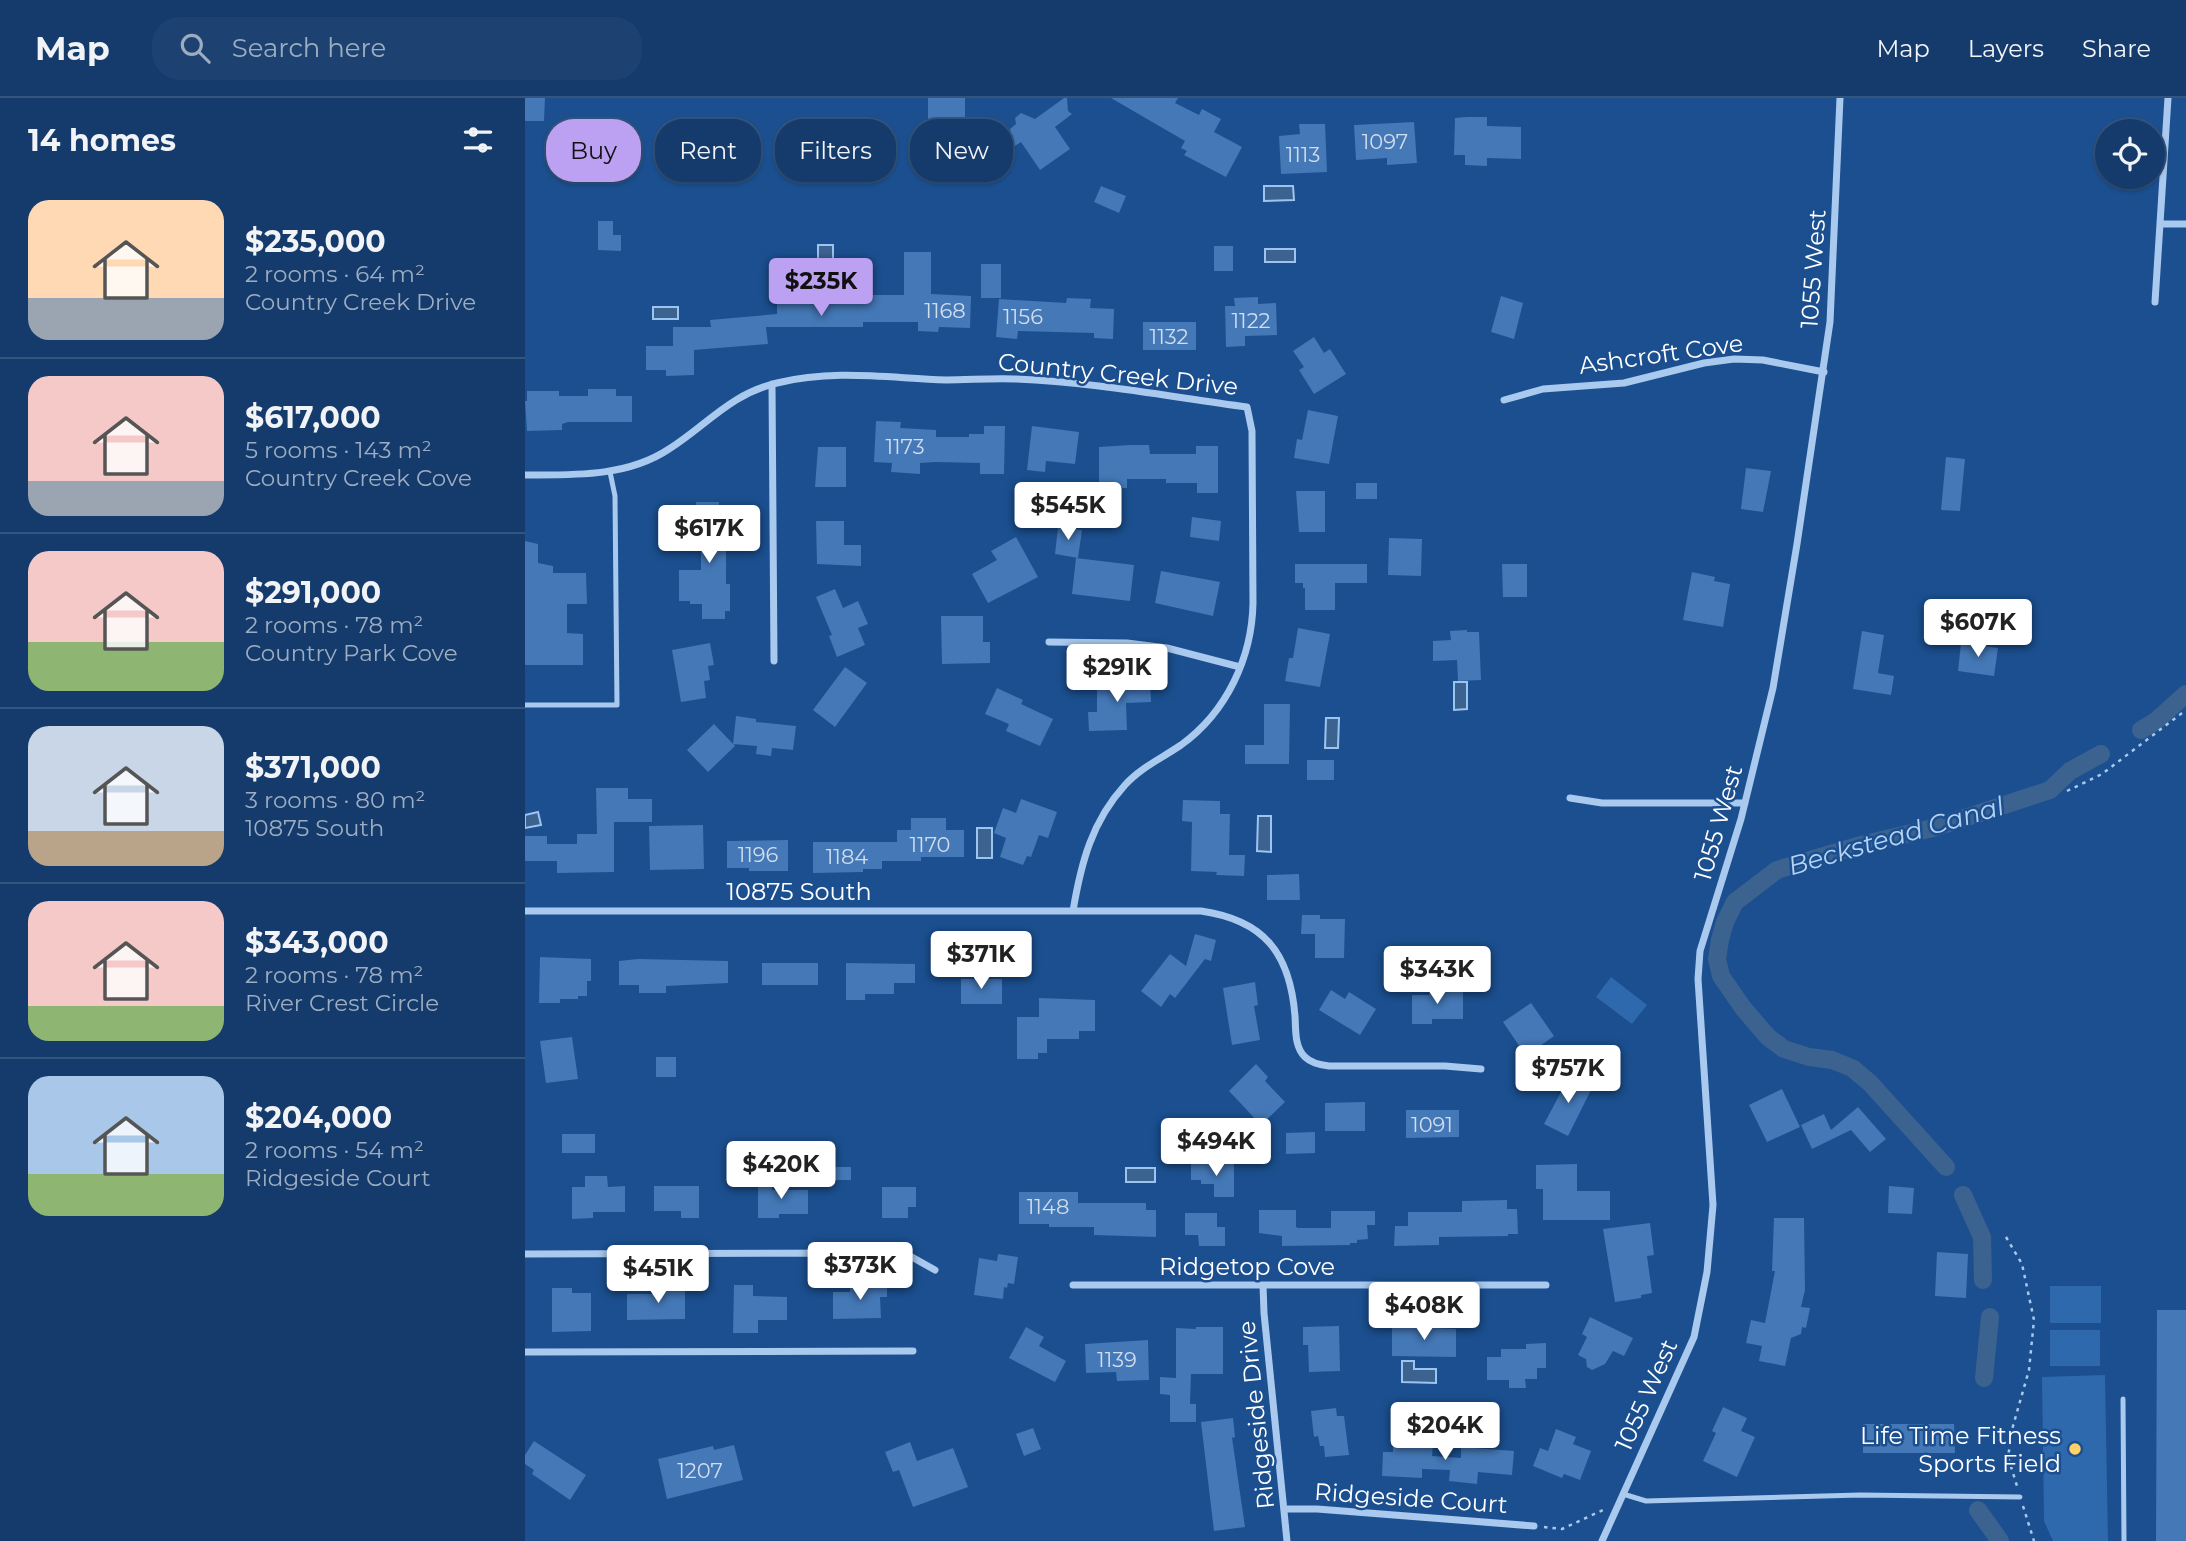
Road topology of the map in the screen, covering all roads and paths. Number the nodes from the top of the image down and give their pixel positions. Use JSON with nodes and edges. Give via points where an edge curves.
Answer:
{"nodes":[{"id":1,"x":1840,"y":98,"type":"edge"},
{"id":2,"x":2168,"y":98,"type":"edge"},
{"id":3,"x":2161,"y":224,"type":"junction"},
{"id":4,"x":2186,"y":224,"type":"edge"},
{"id":5,"x":2154,"y":302,"type":"dead end"},
{"id":6,"x":1824,"y":372,"type":"junction"},
{"id":7,"x":772,"y":384,"type":"junction"},
{"id":8,"x":1504,"y":400,"type":"dead end"},
{"id":9,"x":610,"y":472,"type":"junction"},
{"id":10,"x":525,"y":475,"type":"edge"},
{"id":11,"x":1049,"y":642,"type":"dead end"},
{"id":12,"x":774,"y":661,"type":"dead end"},
{"id":13,"x":1240,"y":667,"type":"junction"},
{"id":14,"x":525,"y":705,"type":"edge"},
{"id":15,"x":2186,"y":710,"type":"edge"},
{"id":16,"x":2067,"y":791,"type":"dead end"},
{"id":17,"x":1570,"y":798,"type":"dead end"},
{"id":18,"x":1745,"y":803,"type":"junction"},
{"id":19,"x":525,"y":911,"type":"edge"},
{"id":20,"x":1073,"y":911,"type":"junction"},
{"id":21,"x":1481,"y":1069,"type":"dead end"},
{"id":22,"x":2006,"y":1237,"type":"dead end"},
{"id":23,"x":525,"y":1254,"type":"edge"},
{"id":24,"x":935,"y":1270,"type":"dead end"},
{"id":25,"x":1073,"y":1285,"type":"dead end"},
{"id":26,"x":1263,"y":1285,"type":"junction"},
{"id":27,"x":1546,"y":1285,"type":"dead end"},
{"id":28,"x":913,"y":1351,"type":"dead end"},
{"id":29,"x":525,"y":1352,"type":"edge"},
{"id":30,"x":2123,"y":1399,"type":"dead end"},
{"id":31,"x":1623,"y":1494,"type":"junction"},
{"id":32,"x":2020,"y":1497,"type":"junction"},
{"id":33,"x":1618,"y":1504,"type":"junction"},
{"id":34,"x":1285,"y":1509,"type":"junction"},
{"id":35,"x":1534,"y":1526,"type":"joint"},
{"id":36,"x":1287,"y":1541,"type":"edge"},
{"id":37,"x":1602,"y":1541,"type":"edge"},
{"id":38,"x":2034,"y":1541,"type":"edge"},
{"id":39,"x":2124,"y":1541,"type":"edge"}],
"edges":[{"from":1,"to":6,"type":"street","name":"1055 West"},
{"from":2,"to":3,"type":"street"},
{"from":3,"to":4,"type":"street"},
{"from":3,"to":5,"type":"street"},
{"from":6,"to":8,"type":"street","name":"Ashcroft Cove","via":[[1734,359],[1624,383],[1543,389]]},
{"from":6,"to":18,"type":"street","name":"1055 West","via":[[1773,688]]},
{"from":7,"to":9,"type":"street","name":"Country Creek Drive","via":[[741,395],[668,450]]},
{"from":7,"to":12,"type":"street"},
{"from":7,"to":13,"type":"street","name":"Country Creek Drive","via":[[836,374],[1015,379],[1248,407],[1252,430],[1252,625]]},
{"from":9,"to":10,"type":"street","name":"Country Creek Drive"},
{"from":9,"to":14,"type":"lane","via":[[615,496],[617,705]]},
{"from":11,"to":13,"type":"street","via":[[1167,648]]},
{"from":13,"to":20,"type":"street","name":"Country Creek Drive","via":[[1229,691],[1199,729],[1126,783],[1098,821],[1080,869]]},
{"from":15,"to":16,"type":"path","via":[[2102,774]]},
{"from":17,"to":18,"type":"street","via":[[1602,803]]},
{"from":18,"to":31,"type":"street","name":"1055 West","via":[[1700,951],[1713,1205],[1707,1272],[1693,1337]]},
{"from":19,"to":20,"type":"street","name":"10875 South"},
{"from":20,"to":21,"type":"street","name":"10875 South","via":[[1201,911],[1241,921],[1272,946],[1283,964],[1290,982],[1297,1042],[1312,1062]]},
{"from":22,"to":32,"type":"path","via":[[2022,1264],[2034,1320],[2029,1370],[2008,1457]]},
{"from":23,"to":24,"type":"street","via":[[896,1253]]},
{"from":25,"to":26,"type":"street","name":"Ridgetop Cove"},
{"from":26,"to":27,"type":"street","name":"Ridgetop Cove"},
{"from":26,"to":34,"type":"street","name":"Ridgeside Drive"},
{"from":28,"to":29,"type":"street"},
{"from":30,"to":39,"type":"lane"},
{"from":31,"to":32,"type":"lane","via":[[1646,1500]]},
{"from":31,"to":33,"type":"street","name":"1055 West"},
{"from":32,"to":38,"type":"path"},
{"from":33,"to":35,"type":"path","via":[[1562,1529]]},
{"from":33,"to":37,"type":"street","name":"1055 West"},
{"from":34,"to":35,"type":"street","name":"Ridgeside Court"},
{"from":34,"to":36,"type":"street","name":"Ridgeside Drive"}]}
